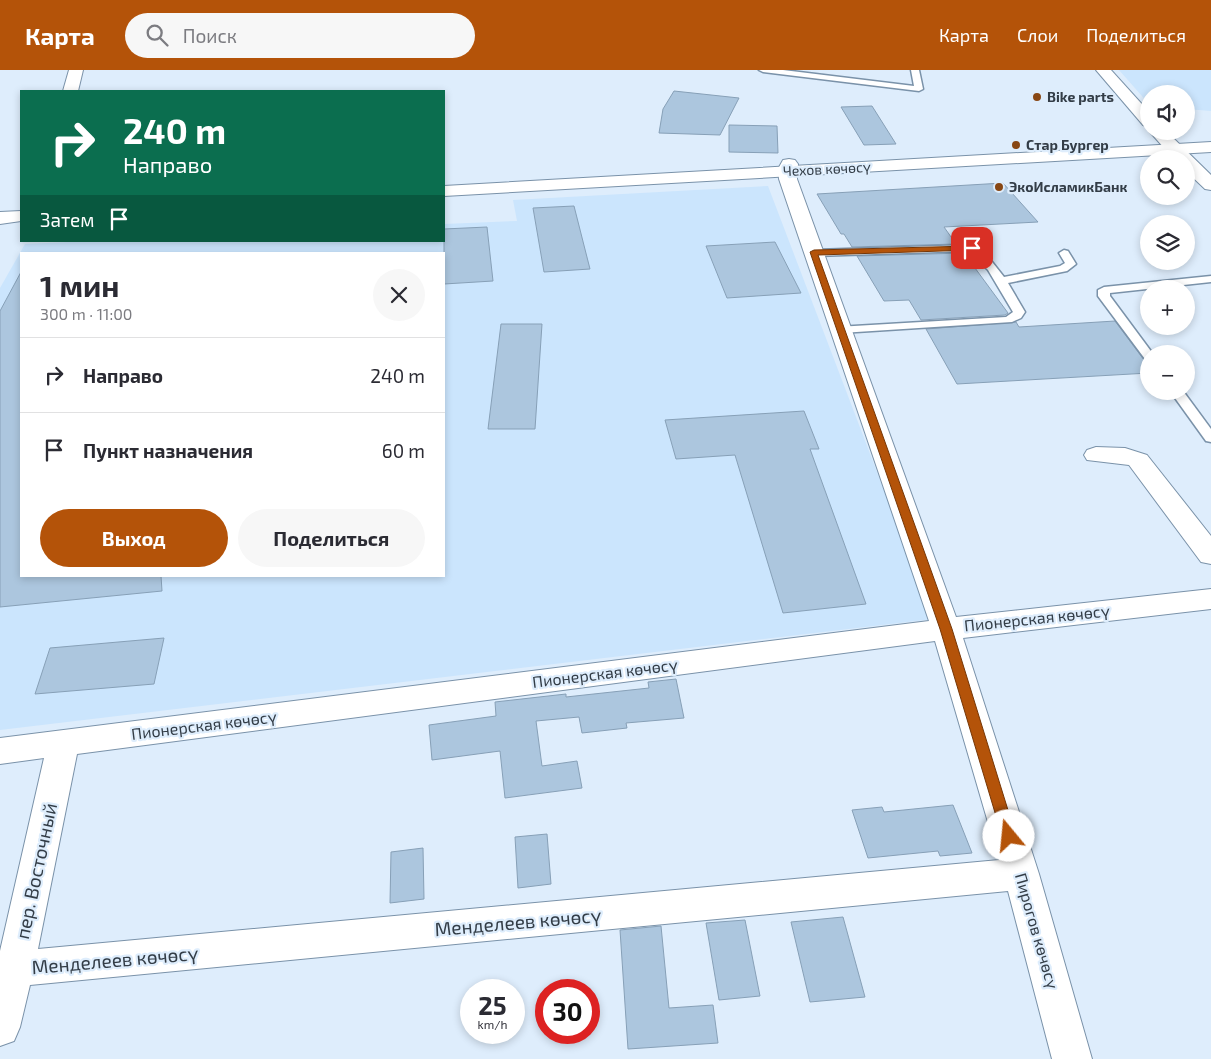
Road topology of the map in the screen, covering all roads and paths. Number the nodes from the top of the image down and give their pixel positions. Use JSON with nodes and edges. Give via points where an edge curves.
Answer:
{"nodes":[{"id":1,"x":76,"y":70,"type":"edge"},
{"id":2,"x":763,"y":70,"type":"edge"},
{"id":3,"x":915,"y":70,"type":"edge"},
{"id":4,"x":1103,"y":70,"type":"edge"},
{"id":5,"x":71,"y":90,"type":"edge"},
{"id":6,"x":1140,"y":112,"type":"edge"},
{"id":7,"x":1211,"y":141,"type":"edge"},
{"id":8,"x":1177,"y":147,"type":"edge"},
{"id":9,"x":1211,"y":147,"type":"edge"},
{"id":10,"x":785,"y":170,"type":"junction"},
{"id":11,"x":445,"y":184,"type":"edge"},
{"id":12,"x":1211,"y":185,"type":"edge"},
{"id":13,"x":445,"y":191,"type":"edge"},
{"id":14,"x":20,"y":208,"type":"edge"},
{"id":15,"x":0,"y":210,"type":"edge"},
{"id":16,"x":20,"y":216,"type":"edge"},
{"id":17,"x":0,"y":218,"type":"edge"},
{"id":18,"x":814,"y":252,"type":"junction"},
{"id":19,"x":1064,"y":253,"type":"dead end"},
{"id":20,"x":1211,"y":278,"type":"edge"},
{"id":21,"x":1001,"y":281,"type":"junction"},
{"id":22,"x":841,"y":329,"type":"junction"},
{"id":23,"x":1141,"y":345,"type":"edge"},
{"id":24,"x":1183,"y":400,"type":"edge"},
{"id":25,"x":1211,"y":438,"type":"edge"},
{"id":26,"x":1096,"y":455,"type":"dead end"},
{"id":27,"x":1211,"y":554,"type":"edge"},
{"id":28,"x":1211,"y":599,"type":"edge"},
{"id":29,"x":946,"y":629,"type":"junction"},
{"id":30,"x":63,"y":744,"type":"junction"},
{"id":31,"x":0,"y":750,"type":"edge"},
{"id":32,"x":1021,"y":874,"type":"junction"},
{"id":33,"x":15,"y":969,"type":"junction"},
{"id":34,"x":0,"y":1027,"type":"edge"},
{"id":35,"x":1072,"y":1059,"type":"edge"}],
"edges":[{"from":1,"to":5,"type":"street"},
{"from":2,"to":3,"type":"lane","via":[[919,89]]},
{"from":4,"to":6,"type":"street"},
{"from":7,"to":8,"type":"street","name":"Чехов көчөсү"},
{"from":8,"to":9,"type":"street","name":"Чехов көчөсү"},
{"from":8,"to":10,"type":"street","name":"Чехов көчөсү"},
{"from":8,"to":12,"type":"street"},
{"from":10,"to":11,"type":"street","name":"Чехов көчөсү"},
{"from":10,"to":13,"type":"street","name":"Чехов көчөсү"},
{"from":10,"to":18,"type":"street","name":"Пирогов көчөсү"},
{"from":14,"to":15,"type":"street"},
{"from":16,"to":17,"type":"street"},
{"from":18,"to":21,"type":"lane","via":[[972,248]]},
{"from":18,"to":22,"type":"street","name":"Пирогов көчөсү"},
{"from":19,"to":21,"type":"lane","via":[[1071,264],[1063,269]]},
{"from":20,"to":23,"type":"lane","via":[[1104,290],[1104,296]]},
{"from":21,"to":22,"type":"lane","via":[[1020,312],[1008,320]]},
{"from":22,"to":29,"type":"street","name":"Пирогов көчөсү"},
{"from":24,"to":25,"type":"lane"},
{"from":26,"to":27,"type":"street","via":[[1138,460]]},
{"from":28,"to":29,"type":"street","name":"Пионерская көчөсү"},
{"from":29,"to":30,"type":"street","name":"Пионерская көчөсү"},
{"from":29,"to":32,"type":"street","name":"Пирогов көчөсү"},
{"from":30,"to":31,"type":"street","name":"Пионерская көчөсү"},
{"from":30,"to":33,"type":"street","name":"пер. Восточный"},
{"from":32,"to":33,"type":"street","name":"Менделеев көчөсү"},
{"from":32,"to":35,"type":"street","name":"Пирогов көчөсү"},
{"from":33,"to":34,"type":"street","name":"пер. Восточный"}]}
